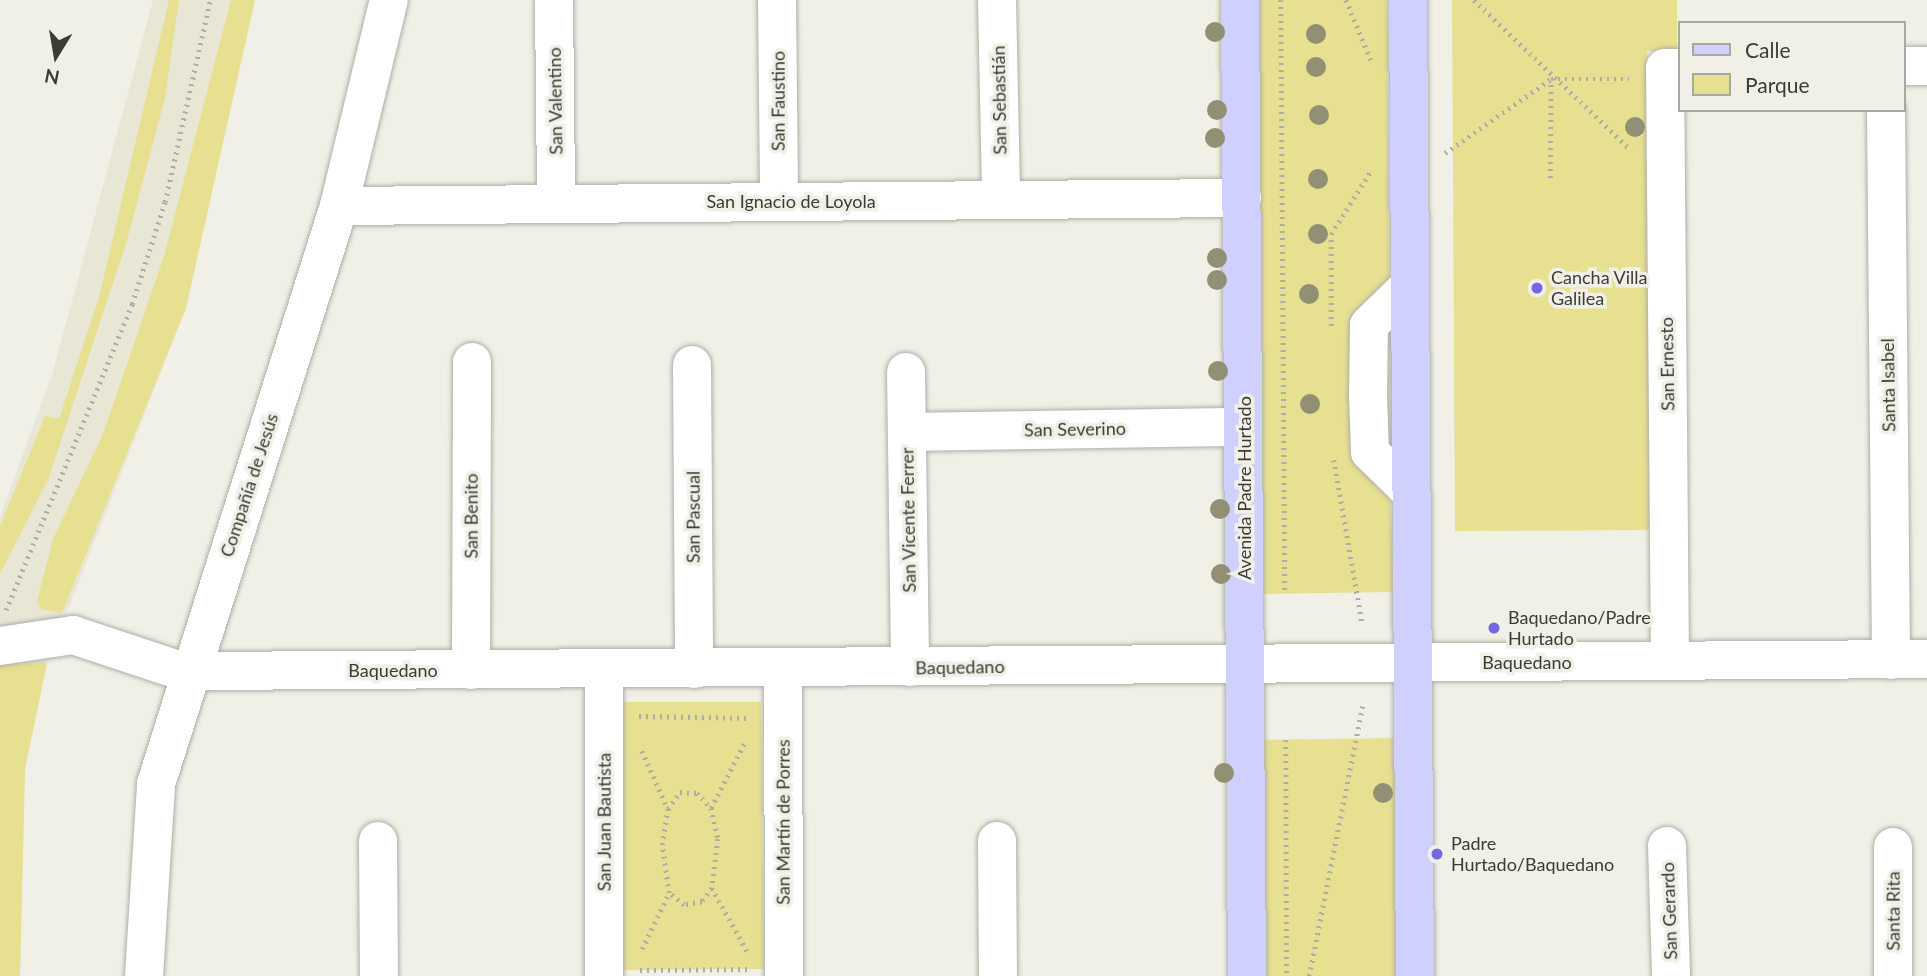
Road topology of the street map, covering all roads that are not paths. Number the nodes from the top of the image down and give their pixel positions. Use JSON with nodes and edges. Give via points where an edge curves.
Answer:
{"nodes":[{"id":1,"x":389,"y":0,"type":"edge"},
{"id":2,"x":554,"y":0,"type":"edge"},
{"id":3,"x":777,"y":0,"type":"edge"},
{"id":4,"x":998,"y":0,"type":"edge"},
{"id":5,"x":1240,"y":0,"type":"edge"},
{"id":6,"x":1408,"y":0,"type":"edge"},
{"id":7,"x":1906,"y":66,"type":"edge"},
{"id":8,"x":1927,"y":66,"type":"edge"},
{"id":9,"x":1670,"y":71,"type":"edge"},
{"id":10,"x":1886,"y":112,"type":"edge"},
{"id":11,"x":1242,"y":198,"type":"junction"},
{"id":12,"x":1001,"y":199,"type":"junction"},
{"id":13,"x":779,"y":201,"type":"junction"},
{"id":14,"x":556,"y":202,"type":"junction"},
{"id":15,"x":339,"y":206,"type":"junction"},
{"id":16,"x":472,"y":362,"type":"dead end"},
{"id":17,"x":692,"y":365,"type":"dead end"},
{"id":18,"x":906,"y":372,"type":"dead end"},
{"id":19,"x":1244,"y":427,"type":"junction"},
{"id":20,"x":907,"y":432,"type":"junction"},
{"id":21,"x":0,"y":646,"type":"edge"},
{"id":22,"x":1909,"y":659,"type":"edge"},
{"id":23,"x":1670,"y":661,"type":"junction"},
{"id":24,"x":1413,"y":663,"type":"junction"},
{"id":25,"x":1245,"y":664,"type":"junction"},
{"id":26,"x":910,"y":667,"type":"junction"},
{"id":27,"x":694,"y":668,"type":"junction"},
{"id":28,"x":783,"y":668,"type":"junction"},
{"id":29,"x":604,"y":669,"type":"junction"},
{"id":30,"x":471,"y":670,"type":"junction"},
{"id":31,"x":189,"y":671,"type":"junction"},
{"id":32,"x":378,"y":841,"type":"dead end"},
{"id":33,"x":997,"y":841,"type":"dead end"},
{"id":34,"x":1667,"y":846,"type":"dead end"},
{"id":35,"x":1893,"y":847,"type":"dead end"},
{"id":36,"x":144,"y":976,"type":"edge"},
{"id":37,"x":379,"y":976,"type":"edge"},
{"id":38,"x":604,"y":976,"type":"edge"},
{"id":39,"x":784,"y":976,"type":"edge"},
{"id":40,"x":998,"y":976,"type":"edge"},
{"id":41,"x":1247,"y":976,"type":"edge"},
{"id":42,"x":1415,"y":976,"type":"edge"},
{"id":43,"x":1671,"y":976,"type":"edge"},
{"id":44,"x":1893,"y":976,"type":"edge"}],
"edges":[{"from":1,"to":15,"type":"street","name":"Compañía de Jesús"},
{"from":2,"to":14,"type":"street","name":"San Valentino"},
{"from":3,"to":13,"type":"street","name":"San Faustino"},
{"from":4,"to":12,"type":"street","name":"San Sebastián"},
{"from":5,"to":11,"type":"main road","name":"Avenida Padre Hurtado"},
{"from":6,"to":24,"type":"main road"},
{"from":7,"to":8,"type":"street"},
{"from":9,"to":23,"type":"street","name":"San Ernesto","via":[[1666,174]]},
{"from":10,"to":22,"type":"street","name":"Santa Isabel"},
{"from":11,"to":12,"type":"street","name":"San Ignacio de Loyola"},
{"from":11,"to":19,"type":"main road","name":"Avenida Padre Hurtado"},
{"from":12,"to":13,"type":"street","name":"San Ignacio de Loyola"},
{"from":13,"to":14,"type":"street","name":"San Ignacio de Loyola"},
{"from":14,"to":15,"type":"street","name":"San Ignacio de Loyola"},
{"from":15,"to":31,"type":"street","name":"Compañía de Jesús"},
{"from":16,"to":30,"type":"street","name":"San Benito"},
{"from":17,"to":27,"type":"street","name":"San Pascual"},
{"from":18,"to":20,"type":"street","name":"San Vicente Ferrer"},
{"from":19,"to":20,"type":"street","name":"San Severino"},
{"from":19,"to":25,"type":"main road","name":"Avenida Padre Hurtado"},
{"from":20,"to":26,"type":"street","name":"San Vicente Ferrer"},
{"from":21,"to":31,"type":"street","name":"Baquedano","via":[[73,635]]},
{"from":22,"to":23,"type":"street","name":"Baquedano"},
{"from":23,"to":24,"type":"street","name":"Baquedano"},
{"from":24,"to":25,"type":"street","name":"Baquedano"},
{"from":24,"to":42,"type":"main road"},
{"from":25,"to":26,"type":"street","name":"Baquedano"},
{"from":25,"to":41,"type":"main road","name":"Avenida Padre Hurtado"},
{"from":26,"to":28,"type":"street","name":"Baquedano"},
{"from":27,"to":28,"type":"street","name":"Baquedano"},
{"from":27,"to":29,"type":"street","name":"Baquedano"},
{"from":28,"to":39,"type":"street","name":"San Martín de Porres"},
{"from":29,"to":30,"type":"street","name":"Baquedano"},
{"from":29,"to":38,"type":"street","name":"San Juan Bautista"},
{"from":30,"to":31,"type":"street","name":"Baquedano"},
{"from":31,"to":36,"type":"street","name":"Compañía de Jesús","via":[[156,783]]},
{"from":32,"to":37,"type":"street"},
{"from":33,"to":40,"type":"street"},
{"from":34,"to":43,"type":"street","name":"San Gerardo"},
{"from":35,"to":44,"type":"street","name":"Santa Rita"}]}
